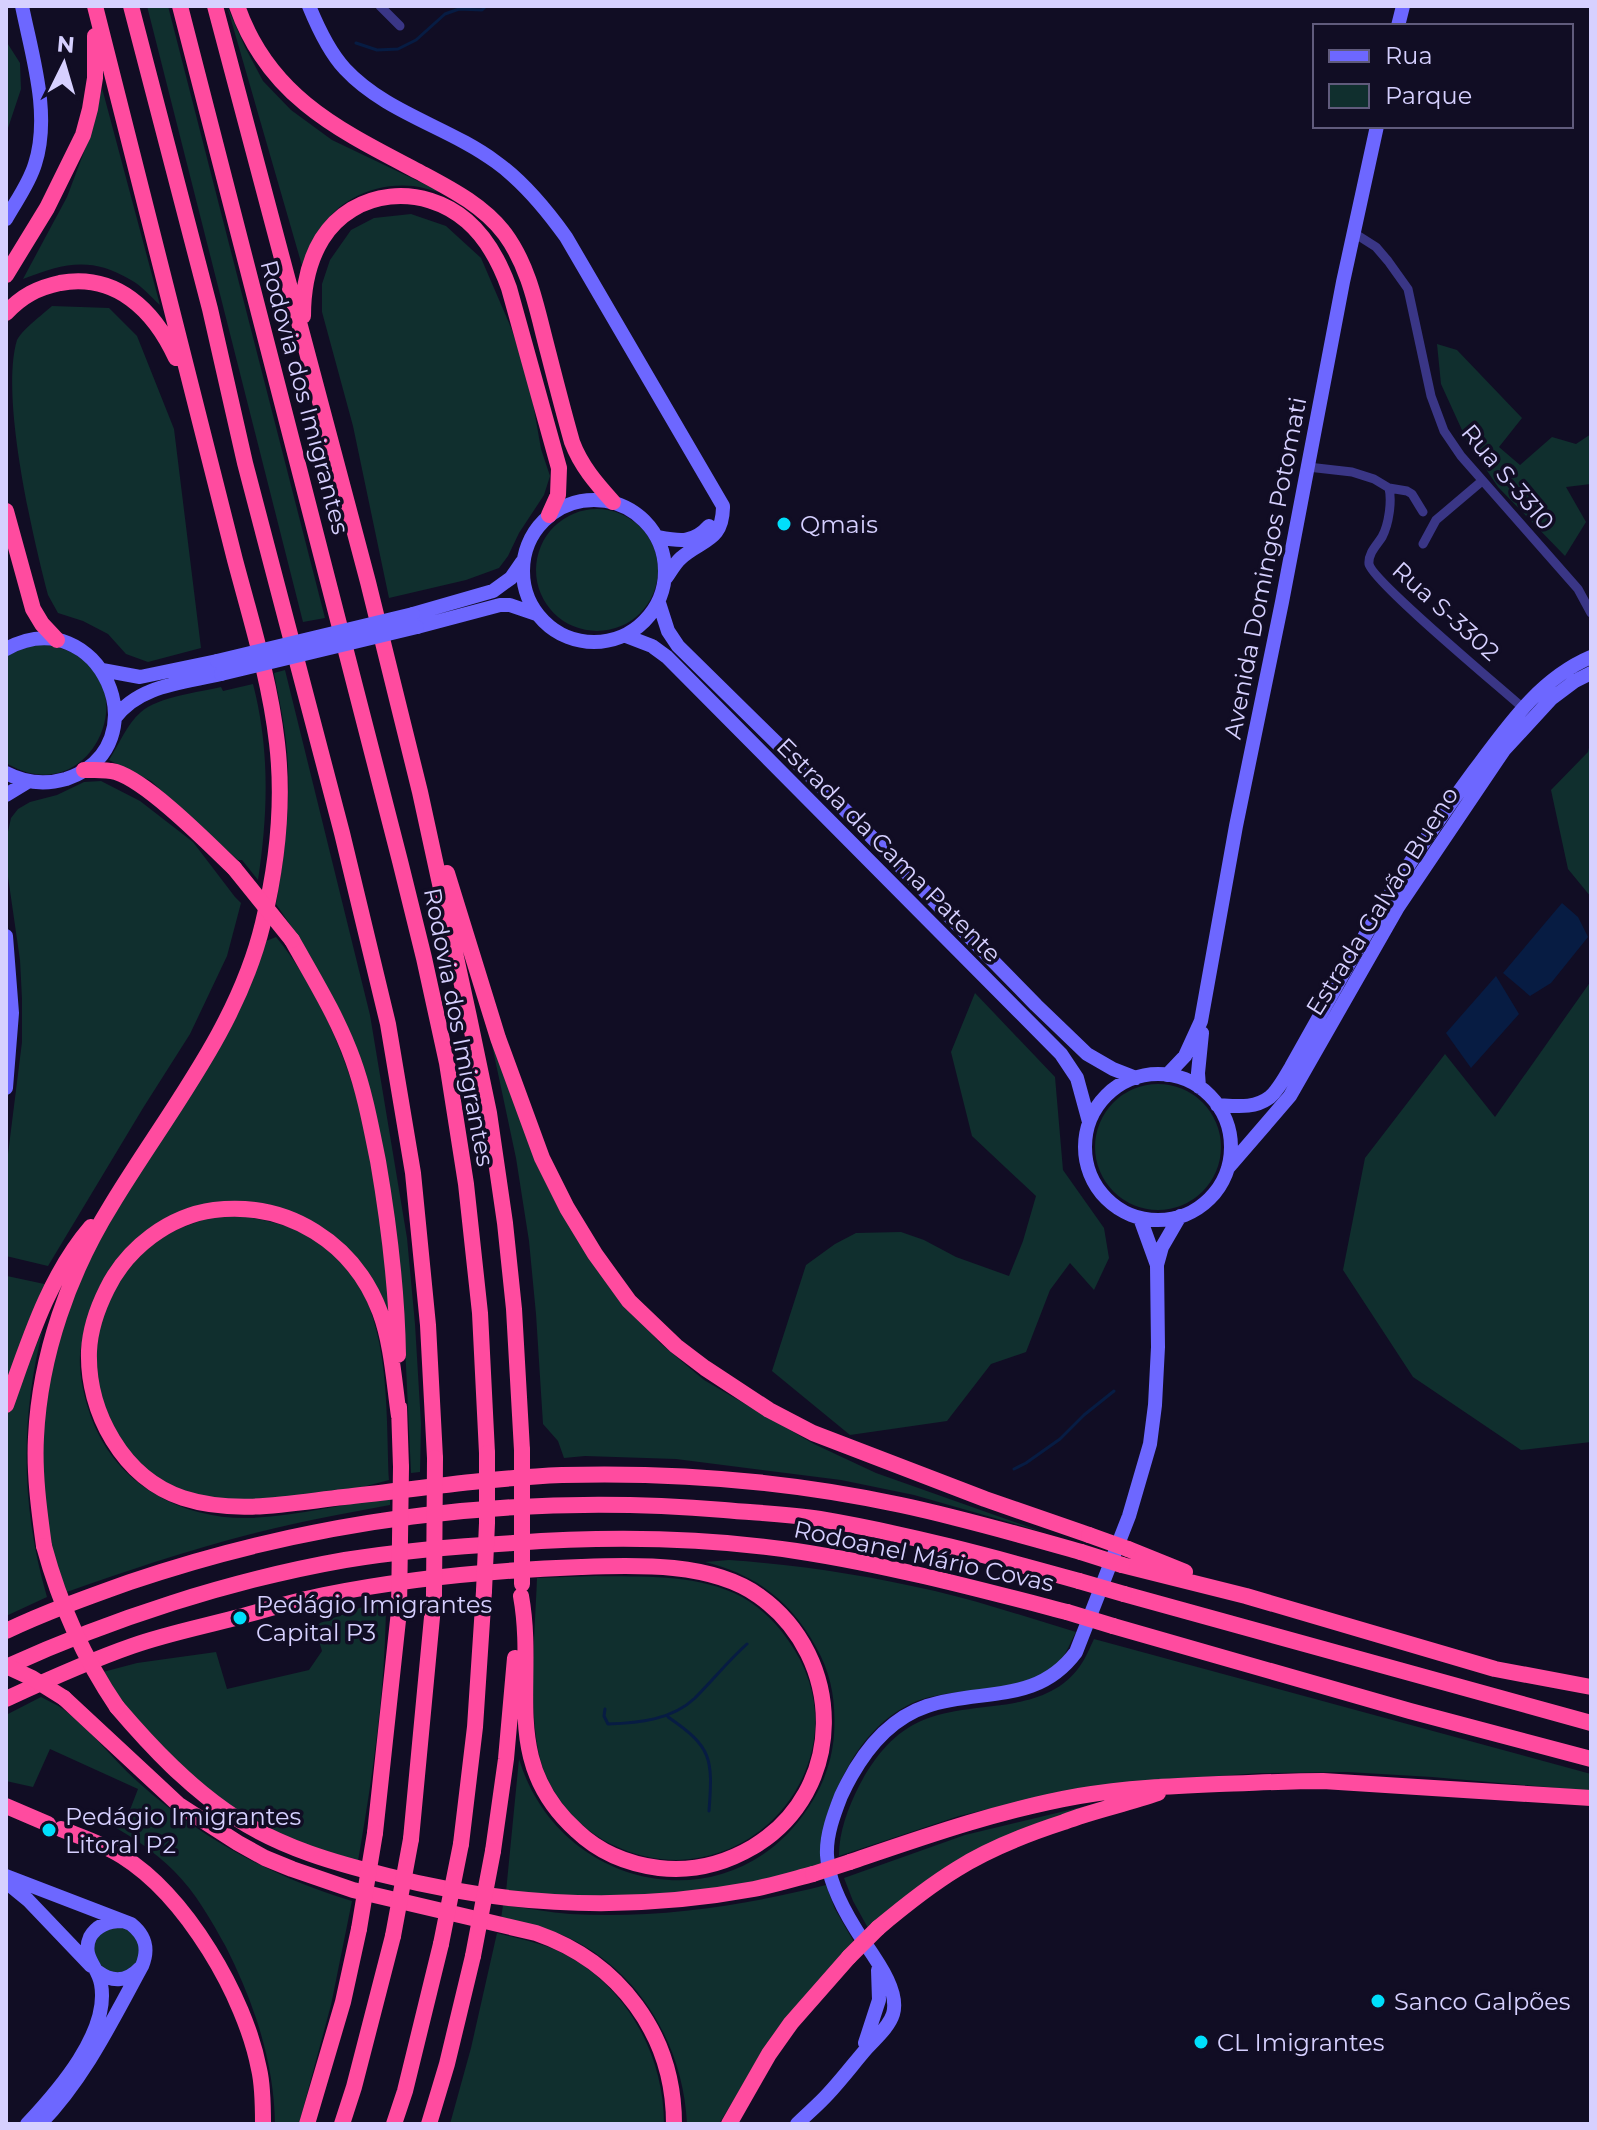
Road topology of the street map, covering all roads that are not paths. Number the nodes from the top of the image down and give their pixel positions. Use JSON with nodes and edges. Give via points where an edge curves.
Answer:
{"nodes":[{"id":1,"x":22,"y":6,"type":"edge"},
{"id":2,"x":94,"y":6,"type":"edge"},
{"id":3,"x":131,"y":6,"type":"edge"},
{"id":4,"x":180,"y":6,"type":"edge"},
{"id":5,"x":215,"y":6,"type":"edge"},
{"id":6,"x":237,"y":6,"type":"edge"},
{"id":7,"x":309,"y":6,"type":"edge"},
{"id":8,"x":380,"y":6,"type":"edge"},
{"id":9,"x":400,"y":26,"type":"dead end"},
{"id":10,"x":1377,"y":128,"type":"edge"},
{"id":11,"x":6,"y":219,"type":"edge"},
{"id":12,"x":1354,"y":233,"type":"junction"},
{"id":13,"x":6,"y":275,"type":"edge"},
{"id":14,"x":6,"y":313,"type":"edge"},
{"id":15,"x":302,"y":338,"type":"junction"},
{"id":16,"x":192,"y":391,"type":"junction"},
{"id":17,"x":1308,"y":467,"type":"junction"},
{"id":18,"x":1482,"y":481,"type":"junction"},
{"id":19,"x":1389,"y":488,"type":"junction"},
{"id":20,"x":715,"y":491,"type":"junction"},
{"id":21,"x":613,"y":502,"type":"junction"},
{"id":22,"x":6,"y":511,"type":"edge"},
{"id":23,"x":1423,"y":512,"type":"dead end"},
{"id":24,"x":549,"y":515,"type":"junction"},
{"id":25,"x":657,"y":537,"type":"junction"},
{"id":26,"x":1423,"y":544,"type":"dead end"},
{"id":27,"x":523,"y":562,"type":"junction"},
{"id":28,"x":666,"y":578,"type":"junction"},
{"id":29,"x":659,"y":603,"type":"junction"},
{"id":30,"x":1591,"y":613,"type":"edge"},
{"id":31,"x":536,"y":614,"type":"junction"},
{"id":32,"x":415,"y":620,"type":"junction"},
{"id":33,"x":626,"y":636,"type":"junction"},
{"id":34,"x":57,"y":640,"type":"junction"},
{"id":35,"x":6,"y":649,"type":"edge"},
{"id":36,"x":1591,"y":657,"type":"edge"},
{"id":37,"x":219,"y":668,"type":"junction"},
{"id":38,"x":102,"y":670,"type":"junction"},
{"id":39,"x":1591,"y":673,"type":"edge"},
{"id":40,"x":1523,"y":708,"type":"junction"},
{"id":41,"x":115,"y":718,"type":"junction"},
{"id":42,"x":84,"y":770,"type":"junction"},
{"id":43,"x":6,"y":773,"type":"edge"},
{"id":44,"x":29,"y":781,"type":"junction"},
{"id":45,"x":420,"y":792,"type":"junction"},
{"id":46,"x":6,"y":795,"type":"edge"},
{"id":47,"x":6,"y":936,"type":"edge"},
{"id":48,"x":1201,"y":1021,"type":"junction"},
{"id":49,"x":1167,"y":1075,"type":"junction"},
{"id":50,"x":1136,"y":1078,"type":"junction"},
{"id":51,"x":1199,"y":1087,"type":"junction"},
{"id":52,"x":6,"y":1088,"type":"edge"},
{"id":53,"x":1217,"y":1105,"type":"junction"},
{"id":54,"x":1089,"y":1122,"type":"junction"},
{"id":55,"x":1228,"y":1168,"type":"junction"},
{"id":56,"x":110,"y":1206,"type":"junction"},
{"id":57,"x":1180,"y":1216,"type":"junction"},
{"id":58,"x":1140,"y":1218,"type":"junction"},
{"id":59,"x":1157,"y":1265,"type":"junction"},
{"id":60,"x":6,"y":1405,"type":"edge"},
{"id":61,"x":399,"y":1416,"type":"junction"},
{"id":62,"x":1125,"y":1557,"type":"junction"},
{"id":63,"x":522,"y":1590,"type":"junction"},
{"id":64,"x":6,"y":1631,"type":"edge"},
{"id":65,"x":6,"y":1666,"type":"edge"},
{"id":66,"x":1591,"y":1687,"type":"edge"},
{"id":67,"x":6,"y":1699,"type":"edge"},
{"id":68,"x":1591,"y":1723,"type":"edge"},
{"id":69,"x":1591,"y":1759,"type":"edge"},
{"id":70,"x":1180,"y":1786,"type":"junction"},
{"id":71,"x":1591,"y":1798,"type":"edge"},
{"id":72,"x":6,"y":1806,"type":"edge"},
{"id":73,"x":6,"y":1879,"type":"edge"},
{"id":74,"x":122,"y":1921,"type":"junction"},
{"id":75,"x":876,"y":1962,"type":"junction"},
{"id":76,"x":141,"y":1968,"type":"junction"},
{"id":77,"x":95,"y":1970,"type":"junction"},
{"id":78,"x":879,"y":1994,"type":"junction"},
{"id":79,"x":893,"y":2014,"type":"junction"},
{"id":80,"x":860,"y":2056,"type":"junction"},
{"id":81,"x":27,"y":2124,"type":"edge"},
{"id":82,"x":40,"y":2124,"type":"edge"},
{"id":83,"x":263,"y":2124,"type":"edge"},
{"id":84,"x":307,"y":2124,"type":"edge"},
{"id":85,"x":342,"y":2124,"type":"edge"},
{"id":86,"x":394,"y":2124,"type":"edge"},
{"id":87,"x":429,"y":2124,"type":"edge"},
{"id":88,"x":674,"y":2124,"type":"edge"},
{"id":89,"x":729,"y":2124,"type":"edge"},
{"id":90,"x":797,"y":2124,"type":"edge"}],
"edges":[{"from":1,"to":11,"type":"main road","via":[[39,97],[40,138],[31,174]]},
{"from":2,"to":13,"type":"highway","via":[[95,78],[83,135]]},
{"from":2,"to":16,"type":"highway"},
{"from":3,"to":85,"type":"highway","bridge":true,"via":[[388,1024],[413,1173],[435,1458],[434,1596],[411,1839],[393,1936]]},
{"from":4,"to":86,"type":"highway","name":"Rodovia dos Imigrantes","bridge":true,"via":[[424,958],[447,1063],[480,1313],[487,1523],[475,1727],[461,1844],[441,1944]]},
{"from":5,"to":15,"type":"highway"},
{"from":6,"to":21,"type":"highway","via":[[262,57],[318,116],[452,189],[504,233],[529,281],[575,451]]},
{"from":7,"to":20,"type":"main road","via":[[344,69],[366,88],[495,161],[547,210]]},
{"from":8,"to":9,"type":"street"},
{"from":10,"to":12,"type":"main road","name":"Avenida Domingos Potomati"},
{"from":12,"to":17,"type":"main road","name":"Avenida Domingos Potomati"},
{"from":12,"to":18,"type":"street","name":"Rua S-3310","via":[[1376,247],[1408,289],[1438,419]]},
{"from":14,"to":16,"type":"highway","via":[[43,286],[101,283],[148,313],[166,336]]},
{"from":15,"to":24,"type":"highway","via":[[306,280],[322,239],[359,205],[402,194],[446,207],[467,221],[487,243],[509,288],[559,468],[558,495]]},
{"from":15,"to":45,"type":"highway"},
{"from":16,"to":56,"type":"highway","via":[[269,695],[278,764],[278,826],[263,924],[245,980],[220,1034]]},
{"from":17,"to":19,"type":"street","via":[[1352,472]]},
{"from":17,"to":48,"type":"main road","name":"Avenida Domingos Potomati"},
{"from":18,"to":26,"type":"street","via":[[1436,520]]},
{"from":18,"to":30,"type":"street","name":"Rua S-3310","via":[[1578,589]]},
{"from":19,"to":23,"type":"street","via":[[1412,494]]},
{"from":19,"to":40,"type":"street","name":"Rua S-3302","via":[[1383,535],[1370,554],[1372,570]]},
{"from":20,"to":25,"type":"main road","via":[[714,518],[699,536]]},
{"from":20,"to":28,"type":"main road","via":[[723,506],[718,530],[682,557]]},
{"from":21,"to":24,"type":"main road","via":[[569,504]]},
{"from":21,"to":25,"type":"main road","via":[[646,521]]},
{"from":22,"to":34,"type":"highway","via":[[33,609]]},
{"from":24,"to":27,"type":"main road","via":[[531,536]]},
{"from":25,"to":28,"type":"main road"},
{"from":27,"to":31,"type":"main road","via":[[524,589]]},
{"from":27,"to":32,"type":"main road","via":[[493,591]]},
{"from":28,"to":29,"type":"main road"},
{"from":29,"to":33,"type":"main road"},
{"from":29,"to":50,"type":"main road","name":"Estrada da Cama Patente","via":[[678,646],[1036,1005],[1087,1054]]},
{"from":31,"to":32,"type":"main road","via":[[500,605]]},
{"from":31,"to":33,"type":"main road","via":[[554,631],[577,641],[602,643]]},
{"from":32,"to":37,"type":"main road","bridge":true},
{"from":33,"to":54,"type":"main road","name":"Estrada da Cama Patente","via":[[667,657],[1061,1054],[1077,1078]]},
{"from":34,"to":35,"type":"main road","via":[[30,640]]},
{"from":34,"to":38,"type":"main road","via":[[82,650]]},
{"from":36,"to":40,"type":"main road","name":"Estrada Galvão Bueno","via":[[1556,677]]},
{"from":37,"to":38,"type":"main road","via":[[140,677]]},
{"from":37,"to":41,"type":"main road","via":[[148,692]]},
{"from":38,"to":41,"type":"main road","via":[[113,693]]},
{"from":39,"to":55,"type":"main road","name":"Estrada Galvão Bueno","via":[[1551,699],[1504,750],[1398,907],[1290,1096]]},
{"from":40,"to":53,"type":"main road","name":"Estrada Galvão Bueno","via":[[1424,840],[1272,1095],[1247,1106]]},
{"from":41,"to":42,"type":"main road","via":[[105,747]]},
{"from":42,"to":44,"type":"main road","via":[[61,780]]},
{"from":42,"to":61,"type":"highway","bridge":true,"via":[[117,772],[141,786],[208,843],[292,940],[315,979],[347,1046],[369,1111],[392,1261]]},
{"from":43,"to":44,"type":"main road"},
{"from":44,"to":46,"type":"main road"},
{"from":45,"to":62,"type":"highway","bridge":true,"via":[[542,1158],[567,1208],[629,1301],[705,1368],[813,1433],[1089,1535]]},
{"from":45,"to":63,"type":"highway","bridge":true,"via":[[489,1113],[505,1223],[522,1450]]},
{"from":47,"to":52,"type":"main road","via":[[12,1013]]},
{"from":48,"to":49,"type":"main road","name":"Avenida Domingos Potomati","via":[[1185,1056]]},
{"from":48,"to":51,"type":"main road","name":"Avenida Domingos Potomati"},
{"from":49,"to":50,"type":"main road"},
{"from":49,"to":51,"type":"main road"},
{"from":50,"to":54,"type":"main road","via":[[1108,1094]]},
{"from":51,"to":53,"type":"main road"},
{"from":53,"to":55,"type":"main road","via":[[1230,1135]]},
{"from":54,"to":58,"type":"main road","via":[[1085,1151],[1093,1181],[1112,1204]]},
{"from":55,"to":57,"type":"main road","via":[[1214,1194]]},
{"from":56,"to":60,"type":"highway","via":[[68,1258]]},
{"from":56,"to":70,"type":"highway","bridge":true,"via":[[60,1312],[41,1383],[36,1439],[44,1546],[78,1642],[117,1707],[185,1779],[237,1819],[338,1864],[426,1886],[555,1904],[614,1904],[756,1889],[1023,1808],[1107,1792]]},
{"from":57,"to":58,"type":"main road"},
{"from":57,"to":59,"type":"main road"},
{"from":58,"to":59,"type":"main road"},
{"from":59,"to":75,"type":"main road","via":[[1158,1347],[1150,1444],[1129,1516],[1076,1652],[1061,1670],[1035,1685],[930,1705],[900,1719],[868,1749],[835,1811],[828,1864],[842,1906]]},
{"from":61,"to":62,"type":"highway","bridge":true,"via":[[381,1314],[366,1282],[331,1241],[288,1217],[232,1209],[184,1218],[144,1241],[106,1290],[89,1349],[98,1410],[134,1466],[185,1499],[242,1508],[555,1476],[672,1476],[854,1496],[1081,1552]]},
{"from":61,"to":84,"type":"highway","bridge":true,"via":[[399,1611],[375,1833],[343,2002]]},
{"from":62,"to":66,"type":"highway","via":[[1495,1669]]},
{"from":63,"to":67,"type":"highway","via":[[530,1757],[552,1804],[588,1841],[624,1861],[693,1869],[741,1854],[790,1816],[818,1766],[823,1743],[817,1674],[802,1643],[776,1611],[740,1585],[703,1572],[536,1569],[370,1586],[146,1642]]},
{"from":63,"to":87,"type":"highway","bridge":true,"via":[[493,1851],[473,1956]]},
{"from":64,"to":68,"type":"highway","name":"Rodoanel Mário Covas","bridge":true,"via":[[179,1566],[358,1524],[535,1505],[675,1506],[817,1519],[937,1542]]},
{"from":65,"to":69,"type":"highway","name":"Rodoanel Mário Covas","bridge":true,"via":[[125,1618],[345,1560],[582,1538],[711,1541],[939,1579]]},
{"from":65,"to":88,"type":"highway","bridge":true,"via":[[64,1698],[179,1805],[265,1858],[353,1890],[536,1933],[582,1954],[622,1988],[647,2021],[665,2065]]},
{"from":70,"to":71,"type":"highway","via":[[1323,1781]]},
{"from":70,"to":89,"type":"highway","bridge":true,"via":[[1017,1839],[937,1883],[878,1928],[798,2014]]},
{"from":72,"to":83,"type":"highway","via":[[122,1856],[171,1900],[234,1994],[259,2069]]},
{"from":73,"to":74,"type":"main road"},
{"from":73,"to":77,"type":"main road"},
{"from":74,"to":76,"type":"main road","via":[[144,1938]]},
{"from":74,"to":77,"type":"main road","via":[[104,1924],[91,1937],[88,1955]]},
{"from":75,"to":78,"type":"main road"},
{"from":75,"to":79,"type":"main road","via":[[893,1993]]},
{"from":76,"to":77,"type":"main road","via":[[120,1980]]},
{"from":76,"to":82,"type":"main road","via":[[77,2079]]},
{"from":77,"to":81,"type":"main road","via":[[102,1985],[100,2010],[88,2042]]},
{"from":78,"to":79,"type":"main road"},
{"from":78,"to":80,"type":"main road"},
{"from":79,"to":80,"type":"main road"},
{"from":80,"to":90,"type":"main road"}]}
